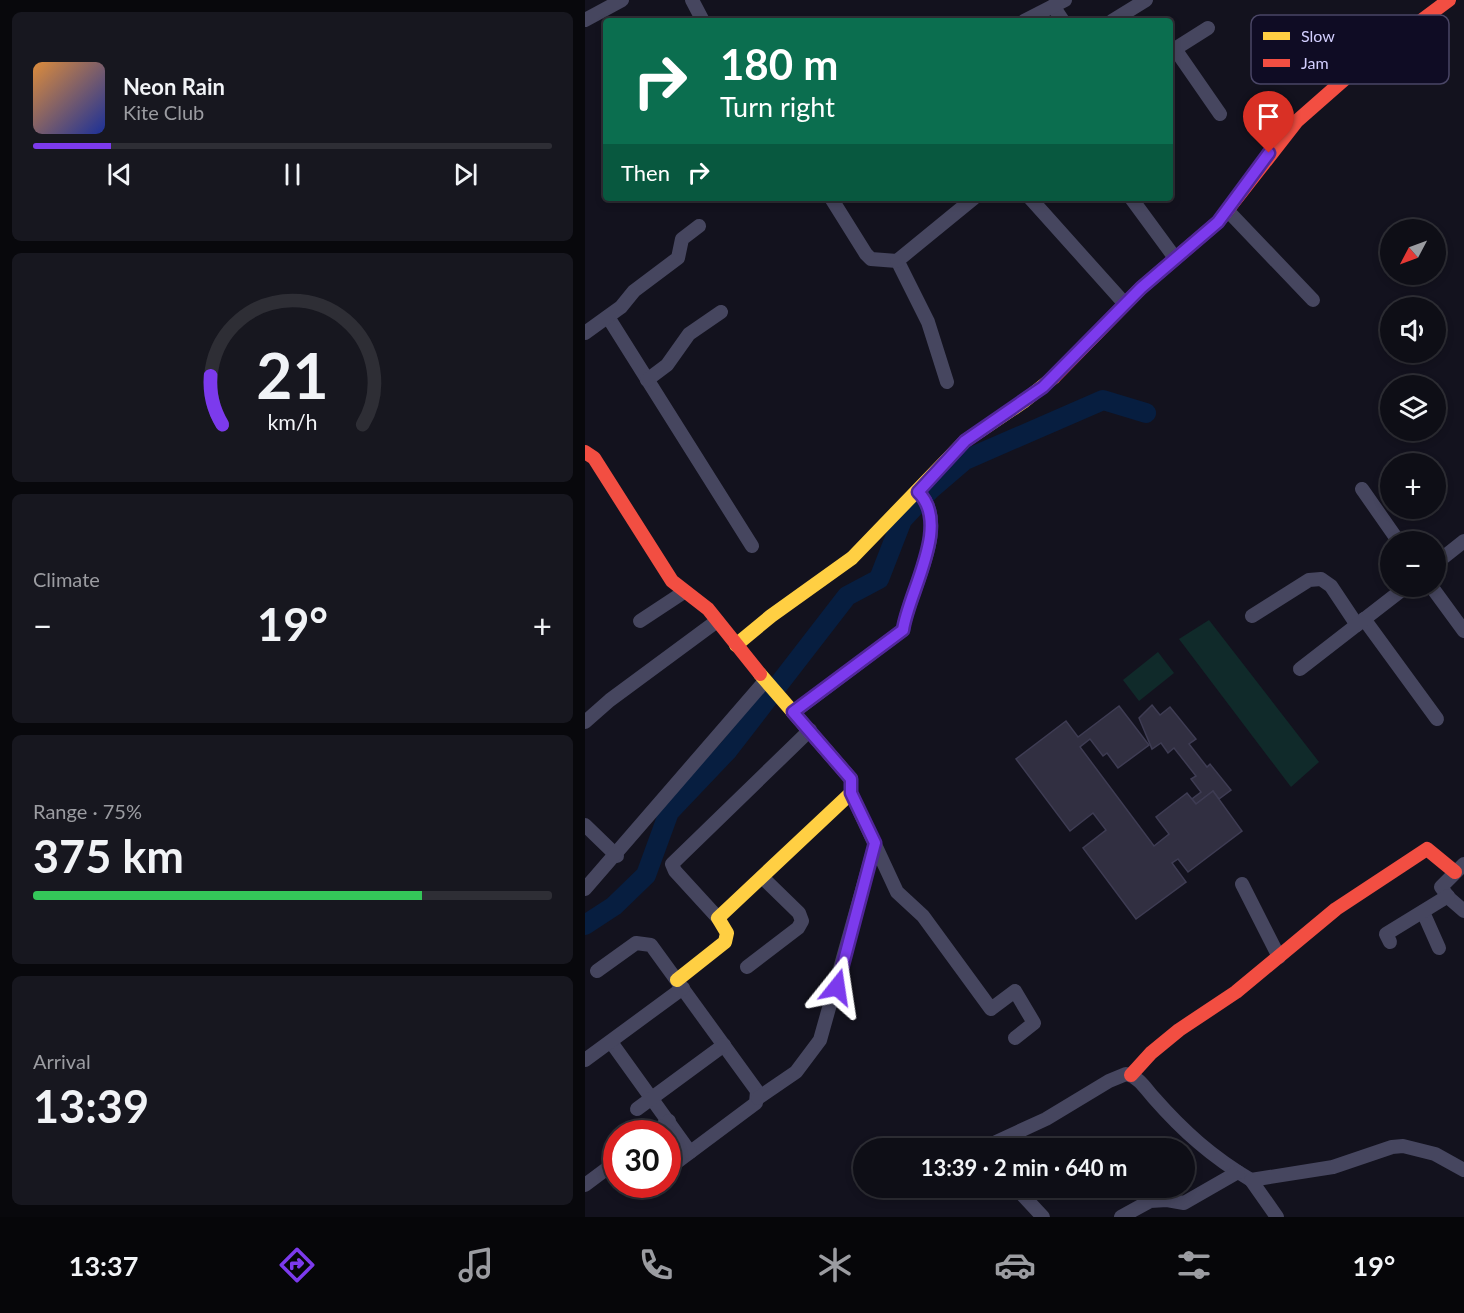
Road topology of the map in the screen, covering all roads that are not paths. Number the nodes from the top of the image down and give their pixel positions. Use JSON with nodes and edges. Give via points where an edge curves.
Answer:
{"nodes":[{"id":1,"x":622,"y":0,"type":"edge"},
{"id":2,"x":692,"y":0,"type":"edge"},
{"id":3,"x":1146,"y":0,"type":"edge"},
{"id":4,"x":1449,"y":0,"type":"edge"},
{"id":5,"x":1059,"y":3,"type":"edge"},
{"id":6,"x":1429,"y":15,"type":"edge"},
{"id":7,"x":701,"y":18,"type":"edge"},
{"id":8,"x":1030,"y":18,"type":"edge"},
{"id":9,"x":1062,"y":18,"type":"edge"},
{"id":10,"x":1117,"y":18,"type":"edge"},
{"id":11,"x":585,"y":20,"type":"edge"},
{"id":12,"x":1208,"y":28,"type":"dead end"},
{"id":13,"x":1173,"y":51,"type":"edge"},
{"id":14,"x":1340,"y":84,"type":"edge"},
{"id":15,"x":1220,"y":114,"type":"dead end"},
{"id":16,"x":833,"y":201,"type":"edge"},
{"id":17,"x":970,"y":201,"type":"edge"},
{"id":18,"x":1034,"y":201,"type":"edge"},
{"id":19,"x":1133,"y":201,"type":"edge"},
{"id":20,"x":1228,"y":211,"type":"junction"},
{"id":21,"x":699,"y":226,"type":"dead end"},
{"id":22,"x":1175,"y":258,"type":"junction"},
{"id":23,"x":897,"y":261,"type":"junction"},
{"id":24,"x":1313,"y":300,"type":"dead end"},
{"id":25,"x":1125,"y":304,"type":"junction"},
{"id":26,"x":721,"y":312,"type":"dead end"},
{"id":27,"x":608,"y":317,"type":"junction"},
{"id":28,"x":585,"y":333,"type":"edge"},
{"id":29,"x":647,"y":380,"type":"junction"},
{"id":30,"x":947,"y":382,"type":"dead end"},
{"id":31,"x":585,"y":452,"type":"edge"},
{"id":32,"x":1362,"y":489,"type":"dead end"},
{"id":33,"x":922,"y":496,"type":"junction"},
{"id":34,"x":1391,"y":531,"type":"edge"},
{"id":35,"x":1464,"y":541,"type":"edge"},
{"id":36,"x":752,"y":546,"type":"dead end"},
{"id":37,"x":1446,"y":555,"type":"edge"},
{"id":38,"x":684,"y":592,"type":"junction"},
{"id":39,"x":1393,"y":597,"type":"edge"},
{"id":40,"x":1439,"y":597,"type":"edge"},
{"id":41,"x":1252,"y":616,"type":"dead end"},
{"id":42,"x":640,"y":621,"type":"dead end"},
{"id":43,"x":717,"y":621,"type":"junction"},
{"id":44,"x":1361,"y":622,"type":"junction"},
{"id":45,"x":1464,"y":631,"type":"edge"},
{"id":46,"x":737,"y":645,"type":"junction"},
{"id":47,"x":1300,"y":669,"type":"dead end"},
{"id":48,"x":767,"y":683,"type":"junction"},
{"id":49,"x":793,"y":712,"type":"junction"},
{"id":50,"x":1437,"y":719,"type":"dead end"},
{"id":51,"x":585,"y":723,"type":"edge"},
{"id":52,"x":810,"y":730,"type":"junction"},
{"id":53,"x":851,"y":793,"type":"junction"},
{"id":54,"x":585,"y":825,"type":"edge"},
{"id":55,"x":875,"y":843,"type":"junction"},
{"id":56,"x":617,"y":856,"type":"junction"},
{"id":57,"x":1459,"y":868,"type":"edge"},
{"id":58,"x":762,"y":877,"type":"junction"},
{"id":59,"x":1242,"y":884,"type":"dead end"},
{"id":60,"x":585,"y":890,"type":"edge"},
{"id":61,"x":1447,"y":896,"type":"junction"},
{"id":62,"x":1464,"y":911,"type":"edge"},
{"id":63,"x":1423,"y":912,"type":"junction"},
{"id":64,"x":719,"y":918,"type":"junction"},
{"id":65,"x":1390,"y":942,"type":"dead end"},
{"id":66,"x":1439,"y":948,"type":"dead end"},
{"id":67,"x":1279,"y":957,"type":"junction"},
{"id":68,"x":747,"y":967,"type":"dead end"},
{"id":69,"x":597,"y":971,"type":"dead end"},
{"id":70,"x":680,"y":984,"type":"junction"},
{"id":71,"x":1015,"y":1038,"type":"dead end"},
{"id":72,"x":611,"y":1042,"type":"junction"},
{"id":73,"x":724,"y":1045,"type":"junction"},
{"id":74,"x":585,"y":1060,"type":"edge"},
{"id":75,"x":1131,"y":1075,"type":"junction"},
{"id":76,"x":652,"y":1098,"type":"junction"},
{"id":77,"x":758,"y":1098,"type":"junction"},
{"id":78,"x":637,"y":1110,"type":"dead end"},
{"id":79,"x":668,"y":1120,"type":"edge"},
{"id":80,"x":1005,"y":1138,"type":"edge"},
{"id":81,"x":681,"y":1139,"type":"edge"},
{"id":82,"x":690,"y":1152,"type":"junction"},
{"id":83,"x":681,"y":1159,"type":"edge"},
{"id":84,"x":1464,"y":1170,"type":"edge"},
{"id":85,"x":603,"y":1172,"type":"edge"},
{"id":86,"x":1238,"y":1172,"type":"junction"},
{"id":87,"x":1251,"y":1180,"type":"junction"},
{"id":88,"x":585,"y":1185,"type":"edge"},
{"id":89,"x":1025,"y":1198,"type":"edge"},
{"id":90,"x":1043,"y":1217,"type":"edge"},
{"id":91,"x":1121,"y":1217,"type":"edge"},
{"id":92,"x":1277,"y":1217,"type":"edge"}],
"edges":[{"from":1,"to":11,"type":"street"},
{"from":2,"to":7,"type":"street"},
{"from":3,"to":10,"type":"street"},
{"from":4,"to":6,"type":"street"},
{"from":5,"to":8,"type":"street"},
{"from":5,"to":9,"type":"street"},
{"from":12,"to":13,"type":"street"},
{"from":13,"to":15,"type":"street"},
{"from":14,"to":20,"type":"street","via":[[1297,121]]},
{"from":16,"to":23,"type":"street","via":[[866,254]]},
{"from":17,"to":23,"type":"street"},
{"from":18,"to":25,"type":"street"},
{"from":19,"to":22,"type":"street"},
{"from":20,"to":22,"type":"street"},
{"from":20,"to":24,"type":"street"},
{"from":21,"to":27,"type":"street","via":[[683,239],[678,258]]},
{"from":22,"to":25,"type":"street"},
{"from":23,"to":30,"type":"street","via":[[929,322]]},
{"from":25,"to":33,"type":"street","via":[[1062,370],[965,441]]},
{"from":26,"to":29,"type":"street","via":[[689,334],[667,364]]},
{"from":27,"to":28,"type":"street"},
{"from":27,"to":29,"type":"street"},
{"from":29,"to":36,"type":"street"},
{"from":31,"to":38,"type":"street","via":[[594,459],[665,571]]},
{"from":32,"to":34,"type":"street"},
{"from":33,"to":46,"type":"street","via":[[852,558]]},
{"from":33,"to":49,"type":"street","via":[[932,521],[920,580],[903,630]]},
{"from":35,"to":37,"type":"street"},
{"from":38,"to":42,"type":"street"},
{"from":38,"to":43,"type":"street","via":[[703,604]]},
{"from":39,"to":44,"type":"street"},
{"from":40,"to":45,"type":"street"},
{"from":41,"to":44,"type":"street","via":[[1309,580],[1321,579]]},
{"from":43,"to":46,"type":"street"},
{"from":43,"to":51,"type":"street"},
{"from":44,"to":47,"type":"street"},
{"from":44,"to":50,"type":"street"},
{"from":46,"to":48,"type":"street"},
{"from":48,"to":49,"type":"street"},
{"from":48,"to":56,"type":"street"},
{"from":49,"to":52,"type":"street"},
{"from":52,"to":53,"type":"street","via":[[851,779]]},
{"from":52,"to":64,"type":"street","via":[[672,864]]},
{"from":53,"to":55,"type":"street"},
{"from":53,"to":58,"type":"street"},
{"from":54,"to":56,"type":"street"},
{"from":55,"to":71,"type":"street","via":[[897,892],[923,916],[991,1009],[1015,991],[1034,1023]]},
{"from":55,"to":77,"type":"street","via":[[821,1040],[796,1072]]},
{"from":56,"to":60,"type":"street"},
{"from":57,"to":61,"type":"street","via":[[1441,887]]},
{"from":57,"to":67,"type":"street","via":[[1427,849],[1336,909]]},
{"from":58,"to":64,"type":"street"},
{"from":58,"to":68,"type":"street","via":[[799,913],[802,921]]},
{"from":59,"to":67,"type":"street"},
{"from":61,"to":62,"type":"street"},
{"from":61,"to":63,"type":"street"},
{"from":63,"to":65,"type":"street","via":[[1386,934]]},
{"from":63,"to":66,"type":"street"},
{"from":64,"to":70,"type":"street","via":[[727,933],[725,942]]},
{"from":67,"to":75,"type":"street","via":[[1179,1030]]},
{"from":69,"to":70,"type":"street","via":[[628,947],[645,942]]},
{"from":70,"to":72,"type":"street"},
{"from":70,"to":73,"type":"street"},
{"from":72,"to":74,"type":"street"},
{"from":72,"to":76,"type":"street"},
{"from":73,"to":76,"type":"street"},
{"from":73,"to":77,"type":"street","via":[[757,1090]]},
{"from":75,"to":80,"type":"street","via":[[1119,1076]]},
{"from":75,"to":86,"type":"street","via":[[1207,1153]]},
{"from":76,"to":78,"type":"street"},
{"from":76,"to":79,"type":"street"},
{"from":77,"to":82,"type":"street","via":[[748,1110]]},
{"from":81,"to":82,"type":"street"},
{"from":82,"to":83,"type":"street"},
{"from":84,"to":87,"type":"street","via":[[1435,1154],[1403,1146],[1333,1167]]},
{"from":85,"to":88,"type":"street"},
{"from":86,"to":87,"type":"street"},
{"from":86,"to":91,"type":"street","via":[[1184,1203],[1151,1201]]},
{"from":87,"to":92,"type":"street"},
{"from":89,"to":90,"type":"street"}]}
